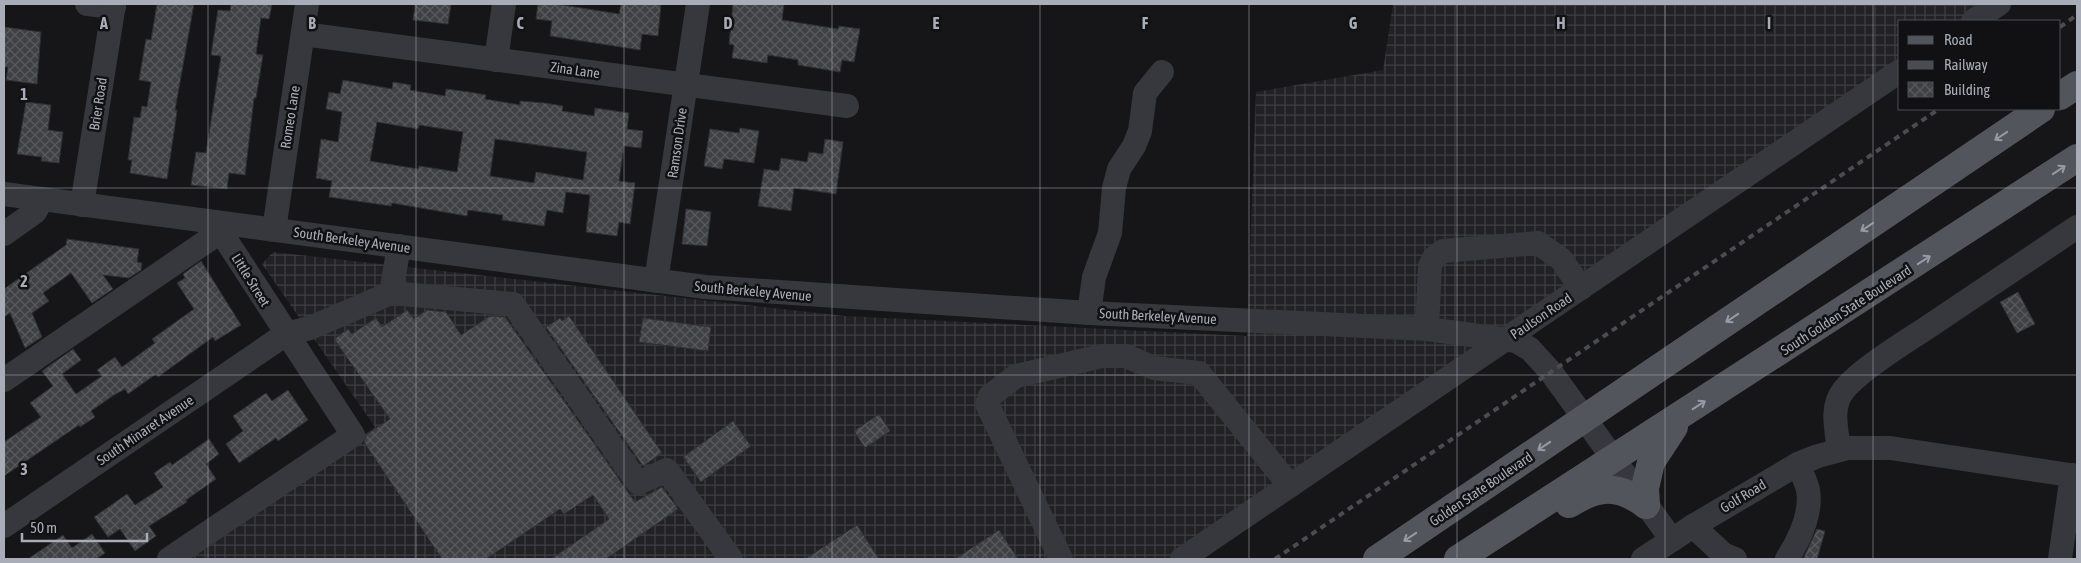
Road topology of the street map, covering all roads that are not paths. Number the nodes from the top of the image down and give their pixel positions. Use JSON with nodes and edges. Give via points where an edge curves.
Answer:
{"nodes":[{"id":1,"x":87,"y":4,"type":"edge"},
{"id":2,"x":307,"y":4,"type":"edge"},
{"id":3,"x":504,"y":4,"type":"edge"},
{"id":4,"x":698,"y":4,"type":"edge"},
{"id":5,"x":1999,"y":4,"type":"edge"},
{"id":6,"x":114,"y":6,"type":"edge"},
{"id":7,"x":1975,"y":20,"type":"edge"},
{"id":8,"x":303,"y":34,"type":"junction"},
{"id":9,"x":496,"y":60,"type":"junction"},
{"id":10,"x":1162,"y":72,"type":"dead end"},
{"id":11,"x":1898,"y":72,"type":"edge"},
{"id":12,"x":2077,"y":84,"type":"edge"},
{"id":13,"x":686,"y":85,"type":"junction"},
{"id":14,"x":2061,"y":95,"type":"edge"},
{"id":15,"x":847,"y":106,"type":"dead end"},
{"id":16,"x":2041,"y":110,"type":"edge"},
{"id":17,"x":2077,"y":158,"type":"edge"},
{"id":18,"x":4,"y":194,"type":"edge"},
{"id":19,"x":42,"y":200,"type":"junction"},
{"id":20,"x":82,"y":205,"type":"junction"},
{"id":21,"x":223,"y":227,"type":"junction"},
{"id":22,"x":2077,"y":227,"type":"edge"},
{"id":23,"x":274,"y":230,"type":"junction"},
{"id":24,"x":4,"y":234,"type":"edge"},
{"id":25,"x":399,"y":246,"type":"junction"},
{"id":26,"x":656,"y":281,"type":"junction"},
{"id":27,"x":1581,"y":288,"type":"junction"},
{"id":28,"x":391,"y":293,"type":"junction"},
{"id":29,"x":1089,"y":313,"type":"junction"},
{"id":30,"x":1427,"y":329,"type":"junction"},
{"id":31,"x":286,"y":334,"type":"junction"},
{"id":32,"x":1508,"y":338,"type":"junction"},
{"id":33,"x":4,"y":380,"type":"edge"},
{"id":34,"x":1584,"y":418,"type":"junction"},
{"id":35,"x":1676,"y":420,"type":"junction"},
{"id":36,"x":1839,"y":450,"type":"junction"},
{"id":37,"x":1614,"y":460,"type":"junction"},
{"id":38,"x":1798,"y":464,"type":"junction"},
{"id":39,"x":2075,"y":476,"type":"edge"},
{"id":40,"x":1290,"y":486,"type":"junction"},
{"id":41,"x":1646,"y":505,"type":"junction"},
{"id":42,"x":4,"y":526,"type":"edge"},
{"id":43,"x":1693,"y":526,"type":"junction"},
{"id":44,"x":1501,"y":532,"type":"junction"},
{"id":45,"x":1672,"y":540,"type":"junction"},
{"id":46,"x":169,"y":559,"type":"edge"},
{"id":47,"x":731,"y":559,"type":"edge"},
{"id":48,"x":1061,"y":559,"type":"edge"},
{"id":49,"x":1182,"y":559,"type":"edge"},
{"id":50,"x":1378,"y":559,"type":"edge"},
{"id":51,"x":1458,"y":559,"type":"edge"},
{"id":52,"x":1642,"y":559,"type":"edge"},
{"id":53,"x":1735,"y":559,"type":"edge"},
{"id":54,"x":1787,"y":559,"type":"edge"},
{"id":55,"x":2060,"y":559,"type":"edge"}],
"edges":[{"from":1,"to":6,"type":"street"},
{"from":2,"to":8,"type":"street","name":"Romeo Lane"},
{"from":3,"to":9,"type":"street"},
{"from":4,"to":13,"type":"street","name":"Ramson Drive"},
{"from":5,"to":7,"type":"street"},
{"from":6,"to":20,"type":"street","name":"Brier Road"},
{"from":8,"to":9,"type":"street","name":"Zina Lane"},
{"from":8,"to":23,"type":"street","name":"Romeo Lane"},
{"from":9,"to":13,"type":"street","name":"Zina Lane"},
{"from":10,"to":29,"type":"street","via":[[1145,93],[1140,131],[1119,169],[1110,233],[1094,278]]},
{"from":11,"to":27,"type":"street","name":"Paulson Road"},
{"from":12,"to":14,"type":"main road"},
{"from":13,"to":15,"type":"street","name":"Zina Lane"},
{"from":13,"to":26,"type":"street","name":"Ramson Drive"},
{"from":16,"to":34,"type":"main road","one_way":true},
{"from":35,"to":17,"type":"main road","name":"South Golden State Boulevard","one_way":true},
{"from":18,"to":19,"type":"street","name":"South Berkeley Avenue"},
{"from":19,"to":20,"type":"street","name":"South Berkeley Avenue"},
{"from":19,"to":24,"type":"street","via":[[34,212]]},
{"from":20,"to":21,"type":"street","name":"South Berkeley Avenue"},
{"from":21,"to":23,"type":"street","name":"South Berkeley Avenue"},
{"from":21,"to":31,"type":"street","name":"Little Street","via":[[228,243]]},
{"from":21,"to":33,"type":"street"},
{"from":22,"to":36,"type":"street","via":[[1901,345],[1843,391],[1836,405],[1835,418]]},
{"from":23,"to":25,"type":"street","name":"South Berkeley Avenue"},
{"from":25,"to":26,"type":"street","name":"South Berkeley Avenue"},
{"from":25,"to":28,"type":"street"},
{"from":26,"to":29,"type":"street","name":"South Berkeley Avenue","via":[[756,292]]},
{"from":27,"to":30,"type":"street","via":[[1561,259],[1538,243],[1443,251],[1430,266]]},
{"from":27,"to":32,"type":"street","name":"Paulson Road"},
{"from":28,"to":31,"type":"street","via":[[310,328]]},
{"from":28,"to":47,"type":"street","via":[[513,304],[638,483],[667,470]]},
{"from":29,"to":30,"type":"street","name":"South Berkeley Avenue"},
{"from":30,"to":32,"type":"street","name":"South Berkeley Avenue"},
{"from":31,"to":42,"type":"street","name":"South Minaret Avenue"},
{"from":31,"to":46,"type":"street","name":"Little Street","via":[[353,435]]},
{"from":32,"to":34,"type":"street","via":[[1536,354]]},
{"from":32,"to":40,"type":"street","name":"Paulson Road"},
{"from":34,"to":37,"type":"street"},
{"from":34,"to":50,"type":"main road","name":"Golden State Boulevard","one_way":true},
{"from":35,"to":37,"type":"main road","name":"South Golden State Boulevard"},
{"from":35,"to":41,"type":"main road","via":[[1674,430],[1660,445],[1651,462],[1645,488]]},
{"from":36,"to":38,"type":"street","name":"Golf Road"},
{"from":36,"to":39,"type":"street","name":"Golf Road","via":[[1890,448]]},
{"from":37,"to":41,"type":"street"},
{"from":37,"to":44,"type":"main road"},
{"from":38,"to":43,"type":"street","name":"Golf Road"},
{"from":38,"to":54,"type":"street","via":[[1808,490],[1807,511],[1797,544]]},
{"from":39,"to":55,"type":"street"},
{"from":40,"to":48,"type":"street","via":[[1199,373],[1154,368],[1126,356],[1110,356],[1016,376],[990,396],[987,404],[989,413],[1038,506]]},
{"from":40,"to":49,"type":"street","name":"Paulson Road"},
{"from":41,"to":44,"type":"main road","via":[[1622,492],[1594,491],[1523,533]]},
{"from":41,"to":45,"type":"street"},
{"from":43,"to":45,"type":"street","name":"Golf Road"},
{"from":43,"to":53,"type":"street","via":[[1723,554]]},
{"from":44,"to":51,"type":"main road"},
{"from":45,"to":52,"type":"street","name":"Golf Road"}]}
